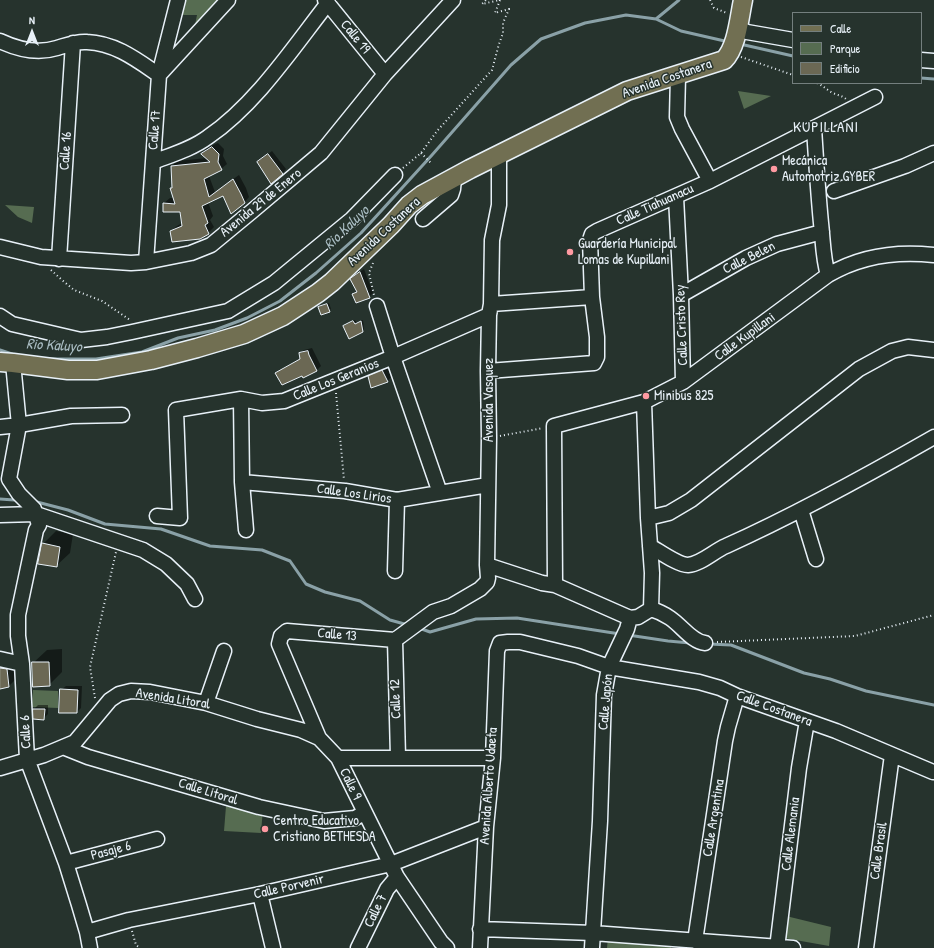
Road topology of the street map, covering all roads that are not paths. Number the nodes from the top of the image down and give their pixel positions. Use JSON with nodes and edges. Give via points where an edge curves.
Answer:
{"nodes":[{"id":1,"x":178,"y":0,"type":"edge"},
{"id":2,"x":228,"y":0,"type":"edge"},
{"id":3,"x":743,"y":0,"type":"edge"},
{"id":4,"x":451,"y":1,"type":"edge"},
{"id":5,"x":326,"y":2,"type":"edge"},
{"id":6,"x":734,"y":38,"type":"junction"},
{"id":7,"x":792,"y":40,"type":"edge"},
{"id":8,"x":0,"y":41,"type":"edge"},
{"id":9,"x":73,"y":43,"type":"junction"},
{"id":10,"x":922,"y":60,"type":"edge"},
{"id":11,"x":934,"y":61,"type":"edge"},
{"id":12,"x":385,"y":74,"type":"junction"},
{"id":13,"x":159,"y":75,"type":"junction"},
{"id":14,"x":678,"y":76,"type":"junction"},
{"id":15,"x":875,"y":97,"type":"dead end"},
{"id":16,"x":814,"y":128,"type":"junction"},
{"id":17,"x":934,"y":153,"type":"edge"},
{"id":18,"x":499,"y":156,"type":"junction"},
{"id":19,"x":152,"y":162,"type":"junction"},
{"id":20,"x":394,"y":175,"type":"road end"},
{"id":21,"x":454,"y":178,"type":"junction"},
{"id":22,"x":710,"y":181,"type":"junction"},
{"id":23,"x":834,"y":192,"type":"dead end"},
{"id":24,"x":676,"y":197,"type":"junction"},
{"id":25,"x":423,"y":219,"type":"dead end"},
{"id":26,"x":822,"y":232,"type":"junction"},
{"id":27,"x":0,"y":247,"type":"edge"},
{"id":28,"x":934,"y":255,"type":"edge"},
{"id":29,"x":59,"y":259,"type":"junction"},
{"id":30,"x":146,"y":262,"type":"junction"},
{"id":31,"x":828,"y":275,"type":"junction"},
{"id":32,"x":681,"y":296,"type":"junction"},
{"id":33,"x":592,"y":297,"type":"junction"},
{"id":34,"x":377,"y":306,"type":"road end"},
{"id":35,"x":490,"y":310,"type":"junction"},
{"id":36,"x":0,"y":316,"type":"edge"},
{"id":37,"x":934,"y":350,"type":"edge"},
{"id":38,"x":393,"y":357,"type":"junction"},
{"id":39,"x":7,"y":362,"type":"edge"},
{"id":40,"x":488,"y":371,"type":"junction"},
{"id":41,"x":683,"y":382,"type":"junction"},
{"id":42,"x":241,"y":399,"type":"junction"},
{"id":43,"x":644,"y":402,"type":"junction"},
{"id":44,"x":122,"y":415,"type":"dead end"},
{"id":45,"x":19,"y":425,"type":"junction"},
{"id":46,"x":0,"y":427,"type":"edge"},
{"id":47,"x":934,"y":437,"type":"edge"},
{"id":48,"x":242,"y":482,"type":"junction"},
{"id":49,"x":488,"y":484,"type":"junction"},
{"id":50,"x":440,"y":493,"type":"junction"},
{"id":51,"x":396,"y":500,"type":"junction"},
{"id":52,"x":801,"y":510,"type":"junction"},
{"id":53,"x":35,"y":511,"type":"junction"},
{"id":54,"x":0,"y":516,"type":"edge"},
{"id":55,"x":157,"y":516,"type":"dead end"},
{"id":56,"x":648,"y":518,"type":"junction"},
{"id":57,"x":246,"y":530,"type":"dead end"},
{"id":58,"x":650,"y":546,"type":"junction"},
{"id":59,"x":816,"y":559,"type":"dead end"},
{"id":60,"x":487,"y":565,"type":"junction"},
{"id":61,"x":395,"y":571,"type":"dead end"},
{"id":62,"x":555,"y":585,"type":"junction"},
{"id":63,"x":195,"y":599,"type":"dead end"},
{"id":64,"x":651,"y":609,"type":"junction"},
{"id":65,"x":628,"y":623,"type":"junction"},
{"id":66,"x":281,"y":636,"type":"joint"},
{"id":67,"x":394,"y":640,"type":"junction"},
{"id":68,"x":500,"y":643,"type":"joint"},
{"id":69,"x":705,"y":643,"type":"road end"},
{"id":70,"x":224,"y":651,"type":"dead end"},
{"id":71,"x":0,"y":659,"type":"edge"},
{"id":72,"x":22,"y":664,"type":"junction"},
{"id":73,"x":611,"y":664,"type":"junction"},
{"id":74,"x":737,"y":696,"type":"junction"},
{"id":75,"x":206,"y":703,"type":"junction"},
{"id":76,"x":808,"y":721,"type":"junction"},
{"id":77,"x":319,"y":738,"type":"junction"},
{"id":78,"x":63,"y":747,"type":"junction"},
{"id":79,"x":892,"y":755,"type":"junction"},
{"id":80,"x":398,"y":757,"type":"junction"},
{"id":81,"x":338,"y":758,"type":"junction"},
{"id":82,"x":493,"y":758,"type":"junction"},
{"id":83,"x":27,"y":759,"type":"junction"},
{"id":84,"x":0,"y":768,"type":"edge"},
{"id":85,"x":933,"y":772,"type":"edge"},
{"id":86,"x":360,"y":816,"type":"junction"},
{"id":87,"x":486,"y":827,"type":"junction"},
{"id":88,"x":157,"y":839,"type":"dead end"},
{"id":89,"x":66,"y":863,"type":"junction"},
{"id":90,"x":394,"y":870,"type":"junction"},
{"id":91,"x":260,"y":894,"type":"junction"},
{"id":92,"x":480,"y":929,"type":"junction"},
{"id":93,"x":87,"y":932,"type":"junction"},
{"id":94,"x":593,"y":933,"type":"junction"},
{"id":95,"x":695,"y":941,"type":"junction"},
{"id":96,"x":777,"y":947,"type":"edge"},
{"id":97,"x":90,"y":948,"type":"edge"},
{"id":98,"x":273,"y":948,"type":"edge"},
{"id":99,"x":358,"y":948,"type":"edge"},
{"id":100,"x":447,"y":948,"type":"edge"},
{"id":101,"x":480,"y":948,"type":"edge"},
{"id":102,"x":592,"y":948,"type":"edge"},
{"id":103,"x":793,"y":948,"type":"edge"},
{"id":104,"x":866,"y":948,"type":"edge"}],
"edges":[{"from":1,"to":13,"type":"street","name":"Calle 17"},
{"from":2,"to":13,"type":"street"},
{"from":3,"to":6,"type":"main road"},
{"from":4,"to":12,"type":"street","name":"Avenida 29 de Enero"},
{"from":5,"to":12,"type":"street","name":"Calle 19"},
{"from":5,"to":19,"type":"street","via":[[246,105],[207,138]]},
{"from":6,"to":7,"type":"street","via":[[748,32]]},
{"from":6,"to":14,"type":"main road","name":"Avenida Costanera","via":[[724,60]]},
{"from":8,"to":9,"type":"street","via":[[20,49],[37,51]]},
{"from":9,"to":13,"type":"street","via":[[93,42],[113,47]]},
{"from":9,"to":29,"type":"street","name":"Calle 16"},
{"from":10,"to":11,"type":"street"},
{"from":12,"to":30,"type":"street","name":"Avenida 29 de Enero","via":[[321,153],[210,245],[191,254]]},
{"from":13,"to":19,"type":"street","name":"Calle 17"},
{"from":14,"to":18,"type":"main road","name":"Avenida Costanera","via":[[628,91]]},
{"from":14,"to":22,"type":"street","via":[[677,117]]},
{"from":15,"to":16,"type":"street","name":"Calle Tiahuanacu"},
{"from":16,"to":22,"type":"street","name":"Calle Tiahuanacu"},
{"from":16,"to":26,"type":"street"},
{"from":17,"to":23,"type":"street"},
{"from":18,"to":21,"type":"main road","name":"Avenida Costanera"},
{"from":18,"to":35,"type":"street","name":"Avenida Vasquez","via":[[499,205],[492,240]]},
{"from":19,"to":30,"type":"street","name":"Calle 17"},
{"from":20,"to":36,"type":"street","via":[[352,219],[267,287],[228,311],[144,330],[81,340],[12,324]]},
{"from":21,"to":25,"type":"street","via":[[451,195]]},
{"from":21,"to":39,"type":"main road","name":"Avenida Costanera","via":[[409,205],[318,293],[283,316],[244,334],[151,360],[97,370],[68,370]]},
{"from":22,"to":24,"type":"street","name":"Calle Tiahuanacu"},
{"from":24,"to":32,"type":"street","name":"Calle Cristo Rey"},
{"from":24,"to":33,"type":"street","name":"Calle Tiahuanacu","via":[[592,234]]},
{"from":26,"to":31,"type":"street"},
{"from":26,"to":32,"type":"street","name":"Calle Belen","via":[[777,244],[746,258]]},
{"from":27,"to":29,"type":"street","name":"Avenida 29 de Enero"},
{"from":28,"to":31,"type":"street","name":"Calle Kupillani","via":[[871,258]]},
{"from":29,"to":30,"type":"street","name":"Avenida 29 de Enero"},
{"from":31,"to":41,"type":"street","name":"Calle Kupillani"},
{"from":32,"to":41,"type":"street","name":"Calle Cristo Rey"},
{"from":33,"to":35,"type":"street","name":"Calle Los Geranios"},
{"from":33,"to":40,"type":"street","name":"Calle Tiahuanacu","via":[[597,337],[597,357],[594,363]]},
{"from":34,"to":38,"type":"street"},
{"from":35,"to":38,"type":"street","name":"Calle Los Geranios"},
{"from":35,"to":40,"type":"street","name":"Avenida Vasquez"},
{"from":37,"to":56,"type":"street","via":[[908,347],[892,351],[859,369],[691,500],[669,513]]},
{"from":38,"to":42,"type":"street","name":"Calle Los Geranios","via":[[284,401],[262,403]]},
{"from":38,"to":50,"type":"street"},
{"from":39,"to":45,"type":"street"},
{"from":40,"to":49,"type":"street","name":"Avenida Vasquez"},
{"from":41,"to":43,"type":"street","name":"Calle Kupillani"},
{"from":42,"to":48,"type":"street"},
{"from":42,"to":55,"type":"street","name":"Calle Los Geranios","via":[[176,410],[180,518]]},
{"from":43,"to":56,"type":"street"},
{"from":43,"to":62,"type":"street","name":"Calle Kupillani","via":[[554,426]]},
{"from":44,"to":45,"type":"street","via":[[71,416]]},
{"from":45,"to":46,"type":"street"},
{"from":45,"to":53,"type":"street","via":[[9,479]]},
{"from":47,"to":52,"type":"street"},
{"from":48,"to":51,"type":"street","name":"Calle Los Lirios","via":[[345,491]]},
{"from":48,"to":57,"type":"street"},
{"from":49,"to":50,"type":"street","name":"Calle Los Lirios"},
{"from":49,"to":60,"type":"street","name":"Avenida Vasquez"},
{"from":50,"to":51,"type":"street","name":"Calle Los Lirios"},
{"from":51,"to":61,"type":"street"},
{"from":52,"to":58,"type":"street","via":[[695,564],[676,562]]},
{"from":52,"to":59,"type":"street"},
{"from":53,"to":54,"type":"street"},
{"from":53,"to":63,"type":"street","via":[[143,550],[166,564],[187,584]]},
{"from":53,"to":72,"type":"street","name":"Calle 6","via":[[39,525],[18,615]]},
{"from":56,"to":58,"type":"street"},
{"from":58,"to":64,"type":"street"},
{"from":60,"to":62,"type":"street"},
{"from":60,"to":67,"type":"street","name":"Avenida Vasquez","via":[[487,582],[480,589],[451,606],[433,612]]},
{"from":62,"to":65,"type":"street"},
{"from":64,"to":65,"type":"street"},
{"from":64,"to":69,"type":"street","via":[[671,618],[693,639]]},
{"from":65,"to":73,"type":"street","name":"Calle Japón"},
{"from":66,"to":67,"type":"street","name":"Calle 13","via":[[287,631]]},
{"from":66,"to":77,"type":"street","name":"Calle 9","via":[[279,644]]},
{"from":67,"to":80,"type":"street","name":"Calle 12"},
{"from":68,"to":73,"type":"street","name":"Calle Costanera","via":[[520,642]]},
{"from":68,"to":82,"type":"street","name":"Avenida Alberto Udaeta","via":[[497,651]]},
{"from":70,"to":75,"type":"street"},
{"from":71,"to":72,"type":"street"},
{"from":72,"to":83,"type":"street","name":"Calle 6"},
{"from":73,"to":74,"type":"street","name":"Calle Costanera","via":[[699,682]]},
{"from":73,"to":94,"type":"street","name":"Calle Japón","via":[[604,695]]},
{"from":74,"to":76,"type":"street","name":"Calle Costanera"},
{"from":74,"to":95,"type":"street","name":"Calle Argentina","via":[[725,741]]},
{"from":75,"to":77,"type":"street","name":"Avenida Litoral","via":[[301,730]]},
{"from":75,"to":78,"type":"street","name":"Avenida Litoral","via":[[150,692],[131,691],[119,694],[110,700],[75,742]]},
{"from":76,"to":79,"type":"street","name":"Calle Costanera"},
{"from":76,"to":96,"type":"street","name":"Calle Alemania","via":[[799,768]]},
{"from":77,"to":81,"type":"street","name":"Calle 9"},
{"from":78,"to":83,"type":"street","name":"Avenida Litoral"},
{"from":78,"to":86,"type":"street","name":"Calle Litoral","via":[[88,757],[260,807],[324,821]]},
{"from":79,"to":85,"type":"street","name":"Calle Costanera"},
{"from":79,"to":104,"type":"street","name":"Calle Brasil"},
{"from":80,"to":81,"type":"street"},
{"from":80,"to":82,"type":"street"},
{"from":81,"to":86,"type":"street","name":"Calle 9"},
{"from":82,"to":87,"type":"street","name":"Avenida Alberto Udaeta"},
{"from":83,"to":84,"type":"street","name":"Avenida Litoral"},
{"from":83,"to":89,"type":"street","name":"Calle 6"},
{"from":86,"to":90,"type":"street","name":"Calle 9"},
{"from":87,"to":90,"type":"street","name":"Calle Porvenir"},
{"from":87,"to":92,"type":"street","name":"Avenida Alberto Udaeta"},
{"from":88,"to":89,"type":"street","name":"Pasaje 6"},
{"from":89,"to":93,"type":"street","name":"Calle 6"},
{"from":90,"to":91,"type":"street","name":"Calle Porvenir"},
{"from":90,"to":99,"type":"street","name":"Calle 7"},
{"from":90,"to":100,"type":"street","name":"Calle 9"},
{"from":91,"to":93,"type":"street","name":"Calle Porvenir","via":[[129,920]]},
{"from":91,"to":98,"type":"street"},
{"from":92,"to":94,"type":"street"},
{"from":92,"to":101,"type":"street","name":"Avenida Alberto Udaeta"},
{"from":93,"to":97,"type":"street","name":"Calle 6"},
{"from":94,"to":95,"type":"street"},
{"from":94,"to":102,"type":"street","name":"Calle Japón"},
{"from":95,"to":96,"type":"street"},
{"from":96,"to":103,"type":"street"}]}
